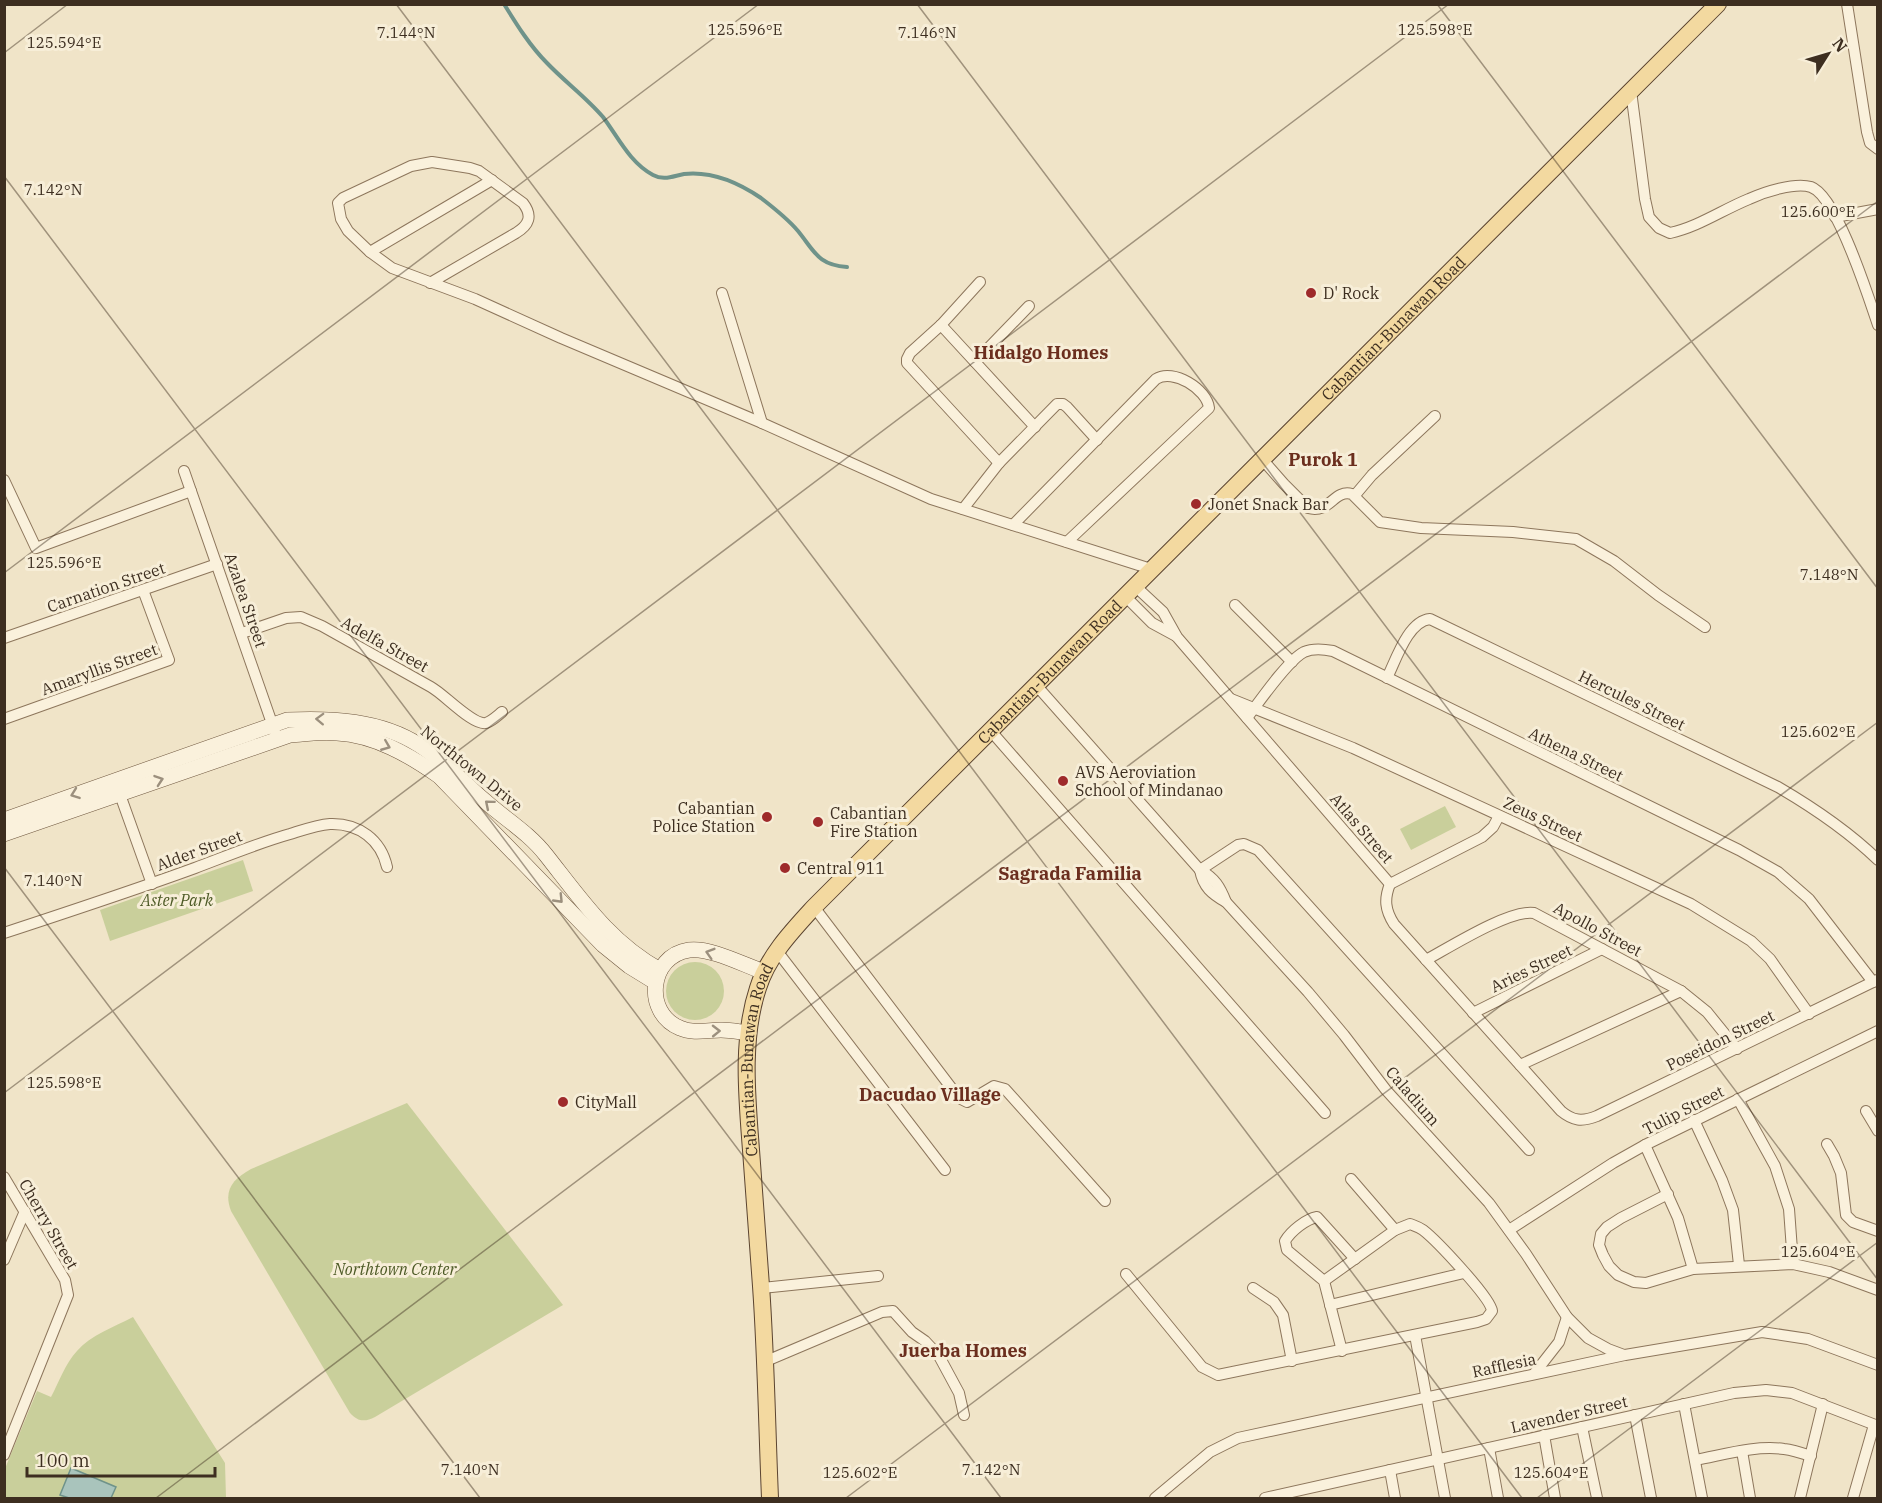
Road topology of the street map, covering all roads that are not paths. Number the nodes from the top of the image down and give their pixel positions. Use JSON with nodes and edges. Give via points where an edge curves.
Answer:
{"nodes":[{"id":1,"x":1718,"y":4,"type":"edge"},
{"id":2,"x":1847,"y":4,"type":"edge"},
{"id":3,"x":1631,"y":91,"type":"junction"},
{"id":4,"x":1874,"y":146,"type":"edge"},
{"id":5,"x":492,"y":180,"type":"junction"},
{"id":6,"x":1878,"y":209,"type":"edge"},
{"id":7,"x":1835,"y":217,"type":"junction"},
{"id":8,"x":370,"y":252,"type":"junction"},
{"id":9,"x":980,"y":282,"type":"dead end"},
{"id":10,"x":430,"y":283,"type":"junction"},
{"id":11,"x":722,"y":293,"type":"dead end"},
{"id":12,"x":1029,"y":306,"type":"dead end"},
{"id":13,"x":941,"y":325,"type":"junction"},
{"id":14,"x":1878,"y":325,"type":"edge"},
{"id":15,"x":975,"y":362,"type":"junction"},
{"id":16,"x":1435,"y":416,"type":"dead end"},
{"id":17,"x":762,"y":423,"type":"junction"},
{"id":18,"x":1035,"y":427,"type":"junction"},
{"id":19,"x":1097,"y":440,"type":"junction"},
{"id":20,"x":1262,"y":459,"type":"junction"},
{"id":21,"x":999,"y":463,"type":"junction"},
{"id":22,"x":184,"y":471,"type":"dead end"},
{"id":23,"x":4,"y":480,"type":"edge"},
{"id":24,"x":191,"y":491,"type":"junction"},
{"id":25,"x":1356,"y":494,"type":"dead end"},
{"id":26,"x":963,"y":509,"type":"junction"},
{"id":27,"x":1013,"y":525,"type":"junction"},
{"id":28,"x":1067,"y":542,"type":"junction"},
{"id":29,"x":217,"y":564,"type":"junction"},
{"id":30,"x":1151,"y":569,"type":"junction"},
{"id":31,"x":143,"y":590,"type":"junction"},
{"id":32,"x":1130,"y":591,"type":"junction"},
{"id":33,"x":1235,"y":605,"type":"dead end"},
{"id":34,"x":1705,"y":627,"type":"dead end"},
{"id":35,"x":242,"y":633,"type":"junction"},
{"id":36,"x":4,"y":638,"type":"edge"},
{"id":37,"x":1292,"y":662,"type":"junction"},
{"id":38,"x":1387,"y":678,"type":"junction"},
{"id":39,"x":1036,"y":684,"type":"junction"},
{"id":40,"x":1231,"y":699,"type":"junction"},
{"id":41,"x":1254,"y":708,"type":"junction"},
{"id":42,"x":502,"y":712,"type":"dead end"},
{"id":43,"x":1247,"y":718,"type":"junction"},
{"id":44,"x":4,"y":719,"type":"edge"},
{"id":45,"x":990,"y":730,"type":"junction"},
{"id":46,"x":275,"y":732,"type":"junction"},
{"id":47,"x":117,"y":787,"type":"junction"},
{"id":48,"x":1499,"y":816,"type":"junction"},
{"id":49,"x":4,"y":820,"type":"edge"},
{"id":50,"x":4,"y":834,"type":"edge"},
{"id":51,"x":1878,"y":861,"type":"edge"},
{"id":52,"x":387,"y":867,"type":"dead end"},
{"id":53,"x":1200,"y":870,"type":"junction"},
{"id":54,"x":152,"y":884,"type":"junction"},
{"id":55,"x":1390,"y":884,"type":"junction"},
{"id":56,"x":814,"y":907,"type":"junction"},
{"id":57,"x":4,"y":933,"type":"edge"},
{"id":58,"x":1602,"y":949,"type":"junction"},
{"id":59,"x":777,"y":951,"type":"junction"},
{"id":60,"x":622,"y":953,"type":"junction"},
{"id":61,"x":1426,"y":960,"type":"junction"},
{"id":62,"x":764,"y":972,"type":"junction"},
{"id":63,"x":658,"y":976,"type":"junction"},
{"id":64,"x":1875,"y":981,"type":"edge"},
{"id":65,"x":1681,"y":991,"type":"junction"},
{"id":66,"x":1473,"y":1013,"type":"junction"},
{"id":67,"x":1809,"y":1014,"type":"junction"},
{"id":68,"x":1878,"y":1031,"type":"edge"},
{"id":69,"x":749,"y":1033,"type":"junction"},
{"id":70,"x":1737,"y":1049,"type":"junction"},
{"id":71,"x":1520,"y":1065,"type":"junction"},
{"id":72,"x":1738,"y":1099,"type":"junction"},
{"id":73,"x":1866,"y":1111,"type":"dead end"},
{"id":74,"x":1325,"y":1113,"type":"dead end"},
{"id":75,"x":1578,"y":1120,"type":"joint"},
{"id":76,"x":1694,"y":1120,"type":"junction"},
{"id":77,"x":1878,"y":1131,"type":"edge"},
{"id":78,"x":1827,"y":1144,"type":"dead end"},
{"id":79,"x":1645,"y":1145,"type":"junction"},
{"id":80,"x":1529,"y":1150,"type":"dead end"},
{"id":81,"x":945,"y":1170,"type":"dead end"},
{"id":82,"x":4,"y":1177,"type":"edge"},
{"id":83,"x":1352,"y":1179,"type":"dead end"},
{"id":84,"x":1668,"y":1194,"type":"junction"},
{"id":85,"x":1105,"y":1201,"type":"dead end"},
{"id":86,"x":24,"y":1211,"type":"junction"},
{"id":87,"x":1395,"y":1230,"type":"junction"},
{"id":88,"x":1509,"y":1230,"type":"junction"},
{"id":89,"x":1878,"y":1232,"type":"edge"},
{"id":90,"x":1355,"y":1259,"type":"junction"},
{"id":91,"x":4,"y":1260,"type":"edge"},
{"id":92,"x":1793,"y":1264,"type":"junction"},
{"id":93,"x":1739,"y":1265,"type":"junction"},
{"id":94,"x":1693,"y":1269,"type":"junction"},
{"id":95,"x":1464,"y":1273,"type":"junction"},
{"id":96,"x":1126,"y":1274,"type":"dead end"},
{"id":97,"x":878,"y":1276,"type":"dead end"},
{"id":98,"x":1324,"y":1281,"type":"junction"},
{"id":99,"x":762,"y":1288,"type":"junction"},
{"id":100,"x":1253,"y":1288,"type":"dead end"},
{"id":101,"x":1878,"y":1290,"type":"edge"},
{"id":102,"x":1330,"y":1305,"type":"junction"},
{"id":103,"x":1567,"y":1317,"type":"junction"},
{"id":104,"x":1415,"y":1335,"type":"junction"},
{"id":105,"x":1342,"y":1350,"type":"junction"},
{"id":106,"x":1625,"y":1355,"type":"junction"},
{"id":107,"x":1292,"y":1361,"type":"junction"},
{"id":108,"x":764,"y":1362,"type":"junction"},
{"id":109,"x":1878,"y":1365,"type":"edge"},
{"id":110,"x":1534,"y":1374,"type":"junction"},
{"id":111,"x":1426,"y":1397,"type":"junction"},
{"id":112,"x":1684,"y":1404,"type":"junction"},
{"id":113,"x":1823,"y":1404,"type":"junction"},
{"id":114,"x":964,"y":1415,"type":"dead end"},
{"id":115,"x":1635,"y":1415,"type":"junction"},
{"id":116,"x":1876,"y":1426,"type":"edge"},
{"id":117,"x":1582,"y":1427,"type":"junction"},
{"id":118,"x":1544,"y":1435,"type":"junction"},
{"id":119,"x":1489,"y":1448,"type":"junction"},
{"id":120,"x":1742,"y":1451,"type":"junction"},
{"id":121,"x":4,"y":1455,"type":"edge"},
{"id":122,"x":1811,"y":1455,"type":"junction"},
{"id":123,"x":1438,"y":1459,"type":"junction"},
{"id":124,"x":1695,"y":1460,"type":"junction"},
{"id":125,"x":1390,"y":1470,"type":"junction"},
{"id":126,"x":1317,"y":1486,"type":"junction"},
{"id":127,"x":770,"y":1498,"type":"edge"},
{"id":128,"x":1155,"y":1498,"type":"edge"},
{"id":129,"x":1264,"y":1498,"type":"edge"},
{"id":130,"x":1321,"y":1498,"type":"edge"},
{"id":131,"x":1395,"y":1498,"type":"edge"},
{"id":132,"x":1445,"y":1498,"type":"edge"},
{"id":133,"x":1498,"y":1498,"type":"edge"},
{"id":134,"x":1555,"y":1498,"type":"edge"},
{"id":135,"x":1597,"y":1498,"type":"edge"},
{"id":136,"x":1650,"y":1498,"type":"edge"},
{"id":137,"x":1702,"y":1498,"type":"edge"},
{"id":138,"x":1750,"y":1498,"type":"edge"},
{"id":139,"x":1800,"y":1498,"type":"edge"},
{"id":140,"x":1853,"y":1498,"type":"edge"}],
"edges":[{"from":1,"to":3,"type":"main road","name":"Cabantian-Bunawan Road"},
{"from":2,"to":4,"type":"street"},
{"from":3,"to":7,"type":"street","via":[[1645,199],[1649,217],[1659,228],[1670,233],[1679,231],[1752,197],[1785,187],[1815,189]]},
{"from":3,"to":20,"type":"main road","name":"Cabantian-Bunawan Road"},
{"from":5,"to":8,"type":"street"},
{"from":5,"to":8,"type":"street","via":[[470,168],[423,162],[353,192],[338,203],[341,219]]},
{"from":5,"to":10,"type":"street","via":[[527,208],[525,228]]},
{"from":6,"to":7,"type":"street"},
{"from":7,"to":14,"type":"street"},
{"from":8,"to":10,"type":"street","via":[[392,268]]},
{"from":9,"to":13,"type":"street"},
{"from":10,"to":17,"type":"street"},
{"from":11,"to":17,"type":"street"},
{"from":12,"to":15,"type":"street"},
{"from":13,"to":15,"type":"street"},
{"from":13,"to":21,"type":"street","via":[[910,353],[907,363]]},
{"from":15,"to":18,"type":"street"},
{"from":16,"to":25,"type":"street"},
{"from":17,"to":26,"type":"street","via":[[931,499]]},
{"from":18,"to":19,"type":"street","via":[[1058,404],[1063,404]]},
{"from":18,"to":21,"type":"street"},
{"from":19,"to":27,"type":"street"},
{"from":19,"to":28,"type":"street","via":[[1162,375],[1183,381],[1200,391],[1208,402],[1209,408]]},
{"from":20,"to":30,"type":"main road","name":"Cabantian-Bunawan Road"},
{"from":20,"to":34,"type":"street","via":[[1313,509],[1325,508],[1347,493],[1380,522],[1576,539],[1614,561]]},
{"from":21,"to":26,"type":"street"},
{"from":22,"to":24,"type":"street","name":"Azalea Street"},
{"from":23,"to":24,"type":"street","via":[[36,548]]},
{"from":24,"to":29,"type":"street","name":"Azalea Street"},
{"from":26,"to":27,"type":"street"},
{"from":27,"to":28,"type":"street"},
{"from":28,"to":30,"type":"street"},
{"from":29,"to":31,"type":"street","name":"Carnation Street"},
{"from":29,"to":35,"type":"street","name":"Azalea Street"},
{"from":30,"to":32,"type":"main road","name":"Cabantian-Bunawan Road"},
{"from":31,"to":36,"type":"street","name":"Carnation Street"},
{"from":31,"to":44,"type":"street","name":"Amaryllis Street","via":[[169,660]]},
{"from":32,"to":39,"type":"main road","name":"Cabantian-Bunawan Road"},
{"from":32,"to":40,"type":"street","name":"Atlas Street","via":[[1152,623],[1177,637]]},
{"from":33,"to":37,"type":"street"},
{"from":35,"to":42,"type":"street","name":"Adelfa Street","via":[[301,617],[442,694],[477,723],[486,723]]},
{"from":35,"to":46,"type":"street","name":"Azalea Street"},
{"from":37,"to":38,"type":"street","name":"Athena Street","via":[[1304,652],[1323,649]]},
{"from":37,"to":41,"type":"street","name":"Athena Street"},
{"from":38,"to":51,"type":"street","name":"Hercules Street","via":[[1411,629],[1430,619],[1778,787],[1813,807]]},
{"from":38,"to":64,"type":"street","name":"Athena Street","via":[[1778,872],[1809,899]]},
{"from":39,"to":45,"type":"main road","name":"Cabantian-Bunawan Road"},
{"from":39,"to":53,"type":"street","name":"Caladium"},
{"from":40,"to":41,"type":"street","name":"Zeus Street"},
{"from":40,"to":43,"type":"street","name":"Atlas Street"},
{"from":41,"to":43,"type":"street","name":"Athena Street"},
{"from":41,"to":48,"type":"street","name":"Zeus Street","via":[[1353,748]]},
{"from":43,"to":55,"type":"street","name":"Atlas Street"},
{"from":45,"to":56,"type":"main road","name":"Cabantian-Bunawan Road"},
{"from":45,"to":74,"type":"street"},
{"from":46,"to":47,"type":"street","name":"Northtown Drive"},
{"from":46,"to":60,"type":"street","name":"Northtown Drive","one_way":true,"via":[[337,733],[365,738],[412,757],[439,776]]},
{"from":60,"to":46,"type":"street","name":"Northtown Drive","one_way":true,"via":[[533,842],[420,745],[396,732],[337,720],[287,720]]},
{"from":47,"to":49,"type":"street","name":"Northtown Drive","one_way":true},
{"from":47,"to":50,"type":"street","name":"Northtown Drive"},
{"from":47,"to":54,"type":"street"},
{"from":48,"to":55,"type":"street","via":[[1482,837]]},
{"from":48,"to":67,"type":"street","name":"Zeus Street","via":[[1691,904],[1728,925],[1770,959]]},
{"from":52,"to":54,"type":"street","name":"Alder Street","via":[[373,839],[361,831],[331,824],[274,839]]},
{"from":53,"to":80,"type":"street","via":[[1238,845],[1258,850]]},
{"from":53,"to":88,"type":"street","name":"Caladium","via":[[1212,894],[1226,902],[1308,992],[1386,1090],[1473,1184]]},
{"from":54,"to":57,"type":"street","name":"Alder Street"},
{"from":55,"to":61,"type":"street","name":"Atlas Street","via":[[1385,901],[1390,917]]},
{"from":56,"to":59,"type":"main road","name":"Cabantian-Bunawan Road"},
{"from":56,"to":85,"type":"street","via":[[959,1098],[967,1102],[994,1086],[1005,1089]]},
{"from":58,"to":61,"type":"street","name":"Apollo Street","via":[[1527,912],[1511,916]]},
{"from":58,"to":65,"type":"street","name":"Apollo Street"},
{"from":58,"to":66,"type":"street","name":"Aries Street"},
{"from":59,"to":62,"type":"main road","name":"Cabantian-Bunawan Road"},
{"from":59,"to":81,"type":"street"},
{"from":60,"to":63,"type":"street","name":"Northtown Drive"},
{"from":61,"to":66,"type":"street","name":"Atlas Street"},
{"from":62,"to":63,"type":"street","one_way":true,"via":[[696,950],[672,957]]},
{"from":62,"to":69,"type":"main road","name":"Cabantian-Bunawan Road","via":[[754,1000]]},
{"from":63,"to":69,"type":"street","one_way":true,"via":[[656,1002],[673,1025],[692,1031]]},
{"from":64,"to":67,"type":"street","name":"Poseidon Street"},
{"from":65,"to":70,"type":"street","name":"Apollo Street","via":[[1707,1012]]},
{"from":65,"to":71,"type":"street"},
{"from":66,"to":71,"type":"street","name":"Atlas Street"},
{"from":67,"to":70,"type":"street","name":"Poseidon Street"},
{"from":68,"to":72,"type":"street","name":"Tulip Street"},
{"from":69,"to":99,"type":"main road","name":"Cabantian-Bunawan Road","via":[[747,1106]]},
{"from":70,"to":75,"type":"street","name":"Poseidon Street","via":[[1597,1116]]},
{"from":71,"to":75,"type":"street","name":"Atlas Street","via":[[1561,1111]]},
{"from":72,"to":76,"type":"street","name":"Tulip Street"},
{"from":72,"to":92,"type":"street","via":[[1775,1166],[1789,1209]]},
{"from":73,"to":77,"type":"street"},
{"from":76,"to":79,"type":"street","name":"Tulip Street"},
{"from":76,"to":93,"type":"street","via":[[1733,1210]]},
{"from":78,"to":89,"type":"street","via":[[1841,1173],[1849,1219]]},
{"from":79,"to":84,"type":"street"},
{"from":79,"to":88,"type":"street","name":"Tulip Street"},
{"from":82,"to":86,"type":"street","name":"Cherry Street"},
{"from":83,"to":87,"type":"street"},
{"from":84,"to":94,"type":"street"},
{"from":84,"to":94,"type":"street","via":[[1607,1227],[1600,1234],[1599,1245],[1618,1275],[1634,1282]]},
{"from":86,"to":91,"type":"street"},
{"from":86,"to":121,"type":"street","name":"Cherry Street","via":[[65,1280],[68,1295]]},
{"from":87,"to":90,"type":"street"},
{"from":87,"to":95,"type":"street","via":[[1410,1224],[1422,1230]]},
{"from":88,"to":103,"type":"street","name":"Caladium"},
{"from":90,"to":98,"type":"street"},
{"from":90,"to":98,"type":"street","via":[[1320,1219],[1310,1219],[1288,1236],[1285,1245]]},
{"from":92,"to":93,"type":"street"},
{"from":92,"to":101,"type":"street"},
{"from":93,"to":94,"type":"street"},
{"from":95,"to":102,"type":"street"},
{"from":95,"to":104,"type":"street","via":[[1492,1305],[1490,1315],[1477,1323]]},
{"from":96,"to":107,"type":"street","via":[[1206,1371],[1218,1376]]},
{"from":97,"to":99,"type":"street"},
{"from":98,"to":102,"type":"street"},
{"from":99,"to":108,"type":"main road","name":"Cabantian-Bunawan Road"},
{"from":100,"to":107,"type":"street","via":[[1274,1302],[1283,1315]]},
{"from":102,"to":105,"type":"street"},
{"from":103,"to":106,"type":"street","name":"Caladium","via":[[1588,1338]]},
{"from":103,"to":110,"type":"street","via":[[1559,1342]]},
{"from":104,"to":105,"type":"street"},
{"from":104,"to":111,"type":"street"},
{"from":105,"to":107,"type":"street"},
{"from":106,"to":109,"type":"street","name":"Rafflesia","via":[[1762,1332],[1808,1339]]},
{"from":106,"to":110,"type":"street","name":"Rafflesia"},
{"from":108,"to":114,"type":"street","via":[[882,1312],[893,1311],[939,1356],[959,1393]]},
{"from":108,"to":127,"type":"main road","name":"Cabantian-Bunawan Road"},
{"from":110,"to":111,"type":"street","name":"Rafflesia"},
{"from":111,"to":123,"type":"street"},
{"from":111,"to":128,"type":"street","name":"Rafflesia","via":[[1238,1438],[1210,1452]]},
{"from":112,"to":113,"type":"street","name":"Lavender Street","via":[[1766,1390],[1792,1393]]},
{"from":112,"to":115,"type":"street","name":"Lavender Street"},
{"from":112,"to":124,"type":"street"},
{"from":113,"to":116,"type":"street","name":"Lavender Street"},
{"from":113,"to":122,"type":"street"},
{"from":115,"to":117,"type":"street","name":"Lavender Street"},
{"from":115,"to":136,"type":"street"},
{"from":116,"to":140,"type":"street"},
{"from":117,"to":118,"type":"street","name":"Lavender Street"},
{"from":117,"to":135,"type":"street"},
{"from":118,"to":119,"type":"street","name":"Lavender Street"},
{"from":118,"to":134,"type":"street"},
{"from":119,"to":123,"type":"street","name":"Lavender Street"},
{"from":119,"to":133,"type":"street"},
{"from":120,"to":122,"type":"street","via":[[1784,1449]]},
{"from":120,"to":124,"type":"street"},
{"from":120,"to":138,"type":"street"},
{"from":122,"to":139,"type":"street"},
{"from":123,"to":125,"type":"street","name":"Lavender Street"},
{"from":123,"to":132,"type":"street"},
{"from":124,"to":137,"type":"street"},
{"from":125,"to":126,"type":"street","name":"Lavender Street"},
{"from":125,"to":131,"type":"street"},
{"from":126,"to":129,"type":"street","name":"Lavender Street"},
{"from":126,"to":130,"type":"street"}]}
